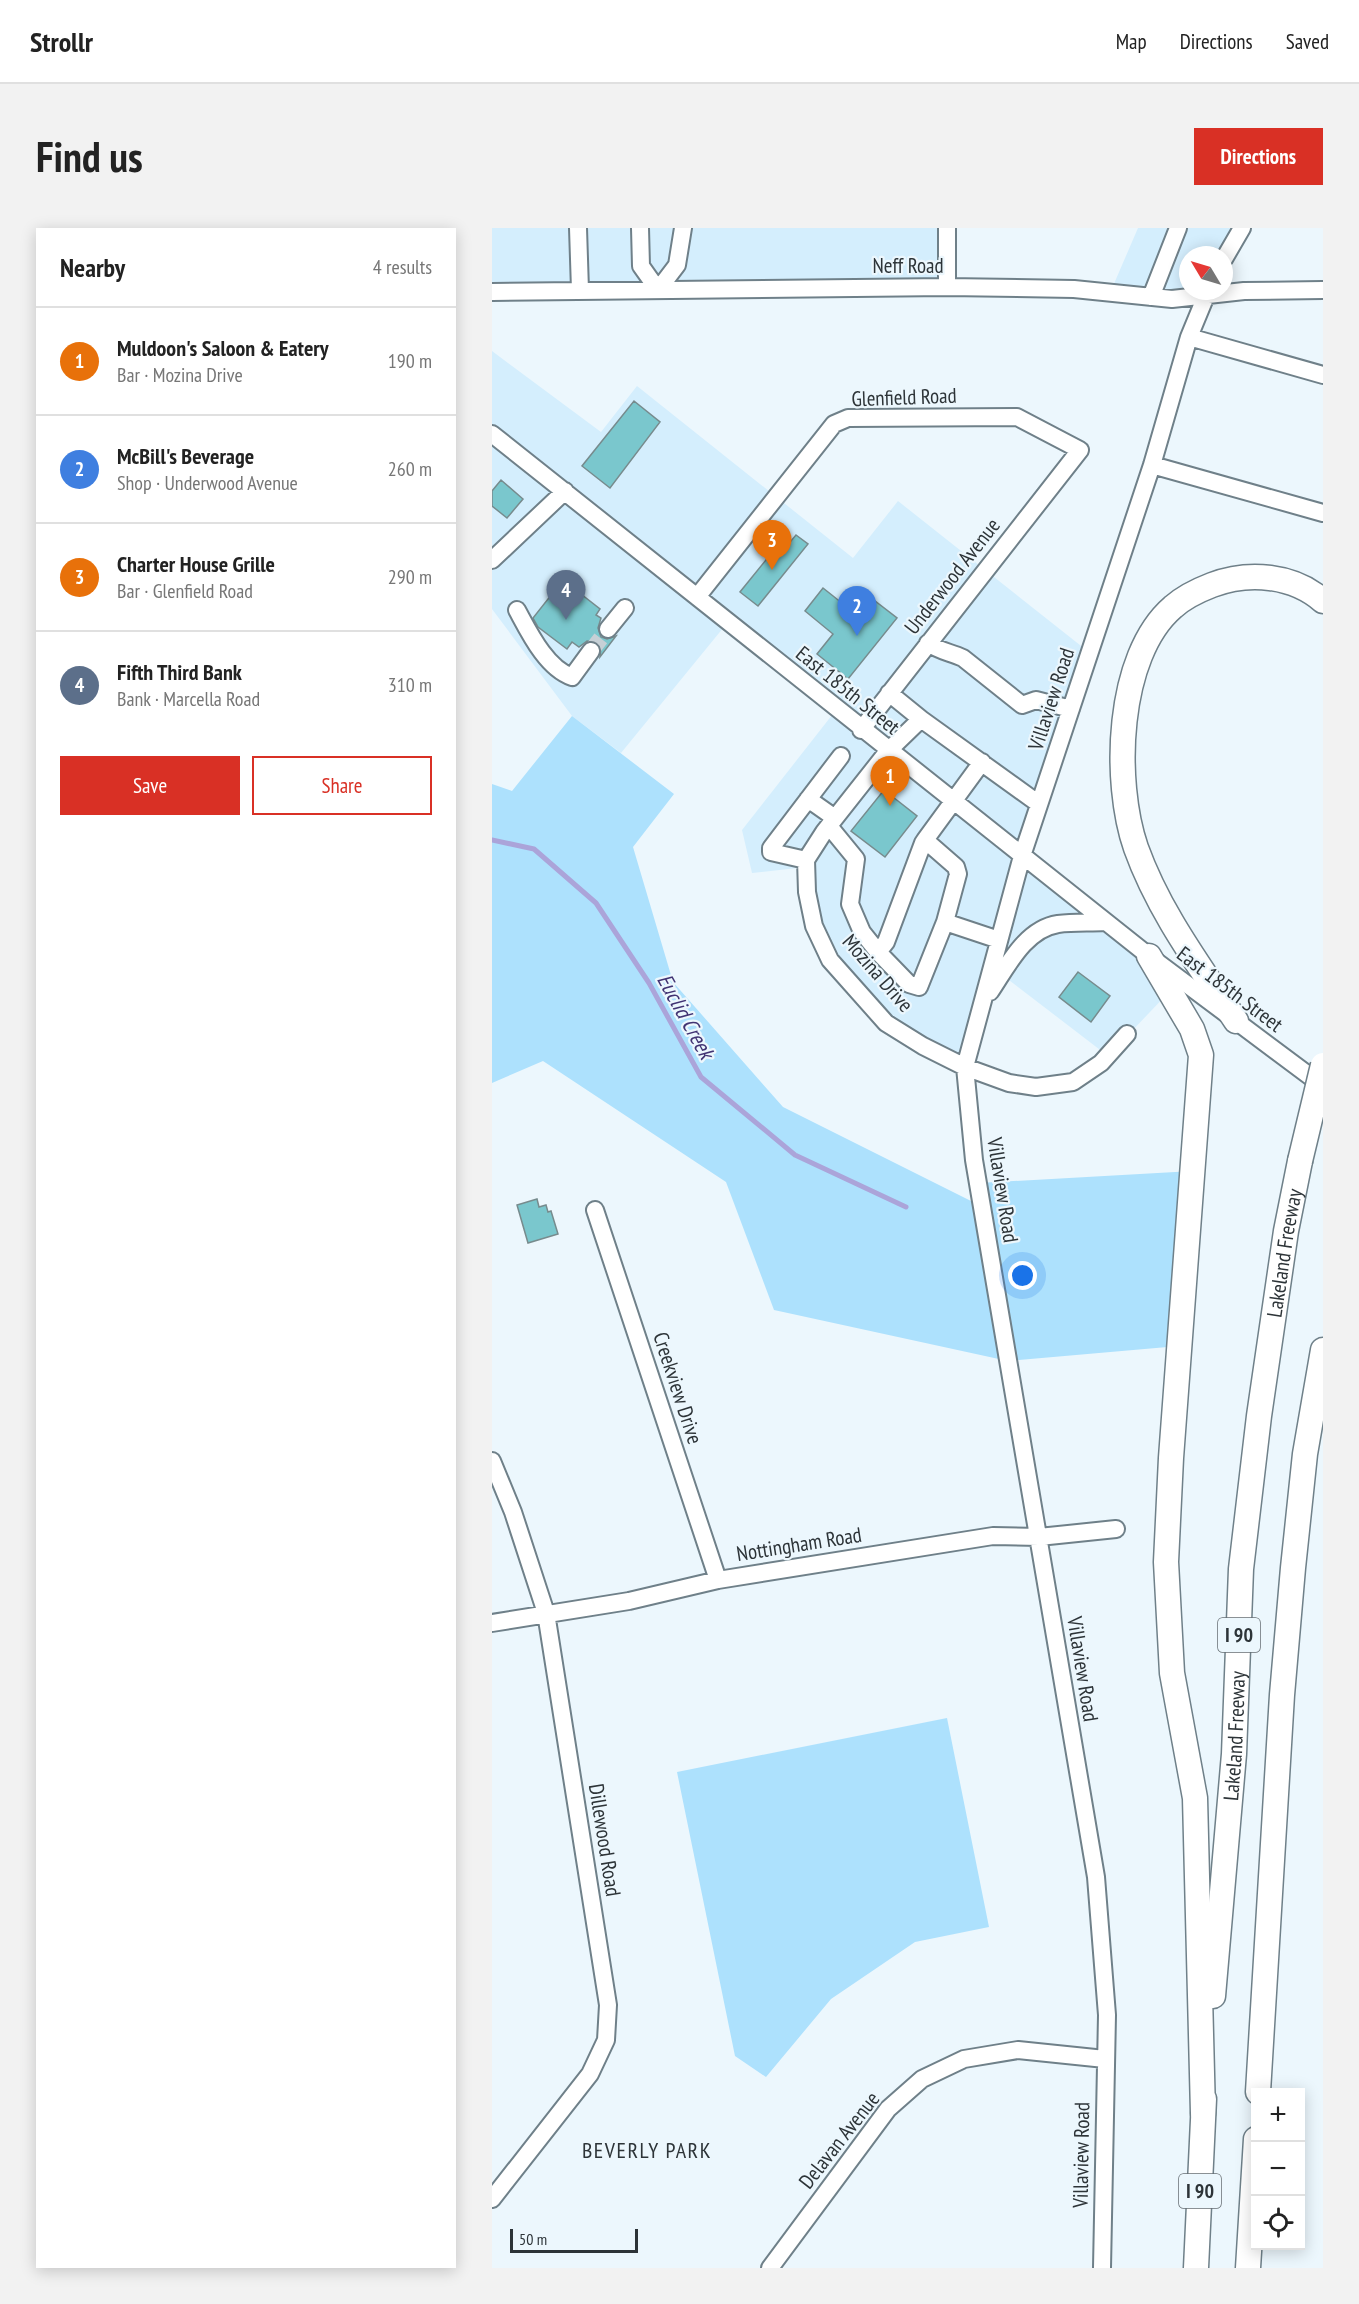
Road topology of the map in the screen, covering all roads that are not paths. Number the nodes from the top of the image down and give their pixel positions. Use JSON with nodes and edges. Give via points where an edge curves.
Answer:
{"nodes":[{"id":1,"x":578,"y":228,"type":"edge"},
{"id":2,"x":640,"y":228,"type":"edge"},
{"id":3,"x":683,"y":228,"type":"edge"},
{"id":4,"x":947,"y":228,"type":"edge"},
{"id":5,"x":1178,"y":228,"type":"edge"},
{"id":6,"x":1242,"y":228,"type":"edge"},
{"id":7,"x":1232,"y":246,"type":"edge"},
{"id":8,"x":947,"y":287,"type":"junction"},
{"id":9,"x":580,"y":290,"type":"junction"},
{"id":10,"x":658,"y":290,"type":"junction"},
{"id":11,"x":1323,"y":290,"type":"edge"},
{"id":12,"x":492,"y":292,"type":"edge"},
{"id":13,"x":1233,"y":292,"type":"edge"},
{"id":14,"x":1151,"y":297,"type":"junction"},
{"id":15,"x":1179,"y":298,"type":"edge"},
{"id":16,"x":1204,"y":300,"type":"edge"},
{"id":17,"x":1189,"y":337,"type":"junction"},
{"id":18,"x":1323,"y":375,"type":"edge"},
{"id":19,"x":492,"y":434,"type":"edge"},
{"id":20,"x":1080,"y":450,"type":"joint"},
{"id":21,"x":1152,"y":465,"type":"junction"},
{"id":22,"x":565,"y":491,"type":"junction"},
{"id":23,"x":1323,"y":513,"type":"edge"},
{"id":24,"x":492,"y":560,"type":"edge"},
{"id":25,"x":697,"y":597,"type":"junction"},
{"id":26,"x":1323,"y":601,"type":"edge"},
{"id":27,"x":625,"y":608,"type":"dead end"},
{"id":28,"x":517,"y":610,"type":"dead end"},
{"id":29,"x":608,"y":629,"type":"tunnel mouth"},
{"id":30,"x":928,"y":643,"type":"junction"},
{"id":31,"x":591,"y":651,"type":"tunnel mouth"},
{"id":32,"x":889,"y":693,"type":"junction"},
{"id":33,"x":1071,"y":709,"type":"junction"},
{"id":34,"x":921,"y":719,"type":"junction"},
{"id":35,"x":861,"y":730,"type":"junction"},
{"id":36,"x":888,"y":750,"type":"junction"},
{"id":37,"x":841,"y":756,"type":"dead end"},
{"id":38,"x":982,"y":762,"type":"junction"},
{"id":39,"x":808,"y":799,"type":"junction"},
{"id":40,"x":954,"y":803,"type":"junction"},
{"id":41,"x":1039,"y":804,"type":"junction"},
{"id":42,"x":832,"y":822,"type":"junction"},
{"id":43,"x":925,"y":840,"type":"junction"},
{"id":44,"x":1022,"y":856,"type":"junction"},
{"id":45,"x":806,"y":860,"type":"junction"},
{"id":46,"x":945,"y":922,"type":"junction"},
{"id":47,"x":1105,"y":922,"type":"junction"},
{"id":48,"x":999,"y":940,"type":"junction"},
{"id":49,"x":878,"y":952,"type":"junction"},
{"id":50,"x":1149,"y":957,"type":"junction"},
{"id":51,"x":982,"y":1002,"type":"junction"},
{"id":52,"x":1236,"y":1021,"type":"junction"},
{"id":53,"x":1127,"y":1034,"type":"dead end"},
{"id":54,"x":1323,"y":1065,"type":"edge"},
{"id":55,"x":965,"y":1067,"type":"junction"},
{"id":56,"x":1323,"y":1086,"type":"edge"},
{"id":57,"x":595,"y":1210,"type":"dead end"},
{"id":58,"x":1323,"y":1350,"type":"edge"},
{"id":59,"x":492,"y":1461,"type":"edge"},
{"id":60,"x":1116,"y":1529,"type":"dead end"},
{"id":61,"x":1039,"y":1537,"type":"junction"},
{"id":62,"x":718,"y":1580,"type":"junction"},
{"id":63,"x":546,"y":1613,"type":"junction"},
{"id":64,"x":492,"y":1623,"type":"edge"},
{"id":65,"x":1105,"y":2060,"type":"junction"},
{"id":66,"x":1258,"y":2088,"type":"edge"},
{"id":67,"x":1203,"y":2113,"type":"junction"},
{"id":68,"x":1256,"y":2142,"type":"edge"},
{"id":69,"x":492,"y":2199,"type":"edge"},
{"id":70,"x":1101,"y":2267,"type":"edge"},
{"id":71,"x":770,"y":2268,"type":"edge"},
{"id":72,"x":1196,"y":2268,"type":"edge"},
{"id":73,"x":1248,"y":2268,"type":"edge"}],
"edges":[{"from":1,"to":9,"type":"street"},
{"from":2,"to":10,"type":"street","via":[[641,266]]},
{"from":3,"to":10,"type":"street","via":[[677,265]]},
{"from":4,"to":8,"type":"street"},
{"from":5,"to":14,"type":"street"},
{"from":6,"to":7,"type":"street"},
{"from":8,"to":10,"type":"street","name":"Neff Road"},
{"from":8,"to":14,"type":"street","name":"Neff Road","via":[[1074,289]]},
{"from":9,"to":10,"type":"street","name":"Neff Road"},
{"from":9,"to":12,"type":"street","name":"Neff Road"},
{"from":11,"to":13,"type":"street","name":"Neff Road"},
{"from":14,"to":15,"type":"street","name":"Neff Road"},
{"from":16,"to":17,"type":"street","name":"Villaview Road"},
{"from":17,"to":18,"type":"street"},
{"from":17,"to":21,"type":"street","name":"Villaview Road"},
{"from":19,"to":22,"type":"street","name":"East 185th Street"},
{"from":20,"to":25,"type":"street","name":"Glenfield Road","via":[[1017,417],[848,418],[834,424]]},
{"from":20,"to":30,"type":"street","name":"Underwood Avenue"},
{"from":21,"to":23,"type":"street"},
{"from":21,"to":33,"type":"street","name":"Villaview Road"},
{"from":22,"to":24,"type":"street"},
{"from":22,"to":25,"type":"street","name":"East 185th Street"},
{"from":25,"to":35,"type":"street","name":"East 185th Street"},
{"from":26,"to":52,"type":"highway","via":[[1291,582],[1260,576],[1231,578],[1201,589],[1172,607],[1151,634],[1134,671],[1125,721],[1123,783],[1136,847],[1167,917]]},
{"from":27,"to":29,"type":"street"},
{"from":28,"to":31,"type":"street","via":[[530,635],[567,675],[572,677]]},
{"from":30,"to":32,"type":"street","name":"Underwood Avenue"},
{"from":30,"to":33,"type":"street","via":[[945,654],[963,658],[1022,705],[1036,700]]},
{"from":32,"to":34,"type":"street"},
{"from":32,"to":35,"type":"street","name":"Underwood Avenue"},
{"from":33,"to":41,"type":"street","name":"Villaview Road"},
{"from":34,"to":36,"type":"street"},
{"from":34,"to":38,"type":"street"},
{"from":35,"to":36,"type":"street","name":"East 185th Street"},
{"from":36,"to":40,"type":"street","name":"East 185th Street"},
{"from":36,"to":42,"type":"street"},
{"from":37,"to":39,"type":"street"},
{"from":38,"to":40,"type":"street"},
{"from":38,"to":41,"type":"street"},
{"from":39,"to":42,"type":"street"},
{"from":39,"to":45,"type":"street","via":[[771,852]]},
{"from":40,"to":43,"type":"street"},
{"from":40,"to":44,"type":"street","name":"East 185th Street"},
{"from":41,"to":44,"type":"street","name":"Villaview Road"},
{"from":42,"to":45,"type":"street"},
{"from":42,"to":49,"type":"street","via":[[856,860],[850,904],[862,932]]},
{"from":43,"to":46,"type":"street","via":[[956,867],[958,874]]},
{"from":43,"to":49,"type":"street","via":[[886,942]]},
{"from":44,"to":47,"type":"street","name":"East 185th Street"},
{"from":44,"to":48,"type":"street","name":"Villaview Road"},
{"from":45,"to":55,"type":"street","name":"Mozina Drive","via":[[814,926],[830,960],[886,1023]]},
{"from":46,"to":48,"type":"street"},
{"from":46,"to":49,"type":"street","via":[[920,987],[909,984]]},
{"from":47,"to":50,"type":"street","name":"East 185th Street"},
{"from":47,"to":51,"type":"street","via":[[1056,924],[1038,932],[1022,947]]},
{"from":48,"to":51,"type":"street","name":"Villaview Road"},
{"from":50,"to":52,"type":"street","name":"East 185th Street"},
{"from":50,"to":67,"type":"highway","via":[[1192,1029],[1201,1055],[1166,1562],[1172,1673],[1195,1798]]},
{"from":51,"to":55,"type":"street","name":"Villaview Road"},
{"from":52,"to":56,"type":"street","name":"East 185th Street"},
{"from":53,"to":55,"type":"street","name":"Mozina Drive","via":[[1101,1063],[1073,1082],[1036,1087],[1009,1083]]},
{"from":54,"to":67,"type":"highway","name":"Lakeland Freeway","number":"I 90","bridge":true,"via":[[1286,1231],[1259,1416],[1242,1569],[1234,1754]]},
{"from":55,"to":61,"type":"street","name":"Villaview Road","via":[[974,1160]]},
{"from":57,"to":62,"type":"street","name":"Creekview Drive"},
{"from":58,"to":66,"type":"highway","number":"I 90","via":[[1305,1454],[1292,1580]]},
{"from":59,"to":63,"type":"street","name":"Dillewood Road"},
{"from":60,"to":61,"type":"street","name":"Nottingham Road"},
{"from":61,"to":62,"type":"street","name":"Nottingham Road","via":[[993,1536]]},
{"from":61,"to":65,"type":"street","name":"Villaview Road","via":[[1096,1877],[1107,2015]]},
{"from":62,"to":63,"type":"street","name":"Nottingham Road","via":[[629,1601]]},
{"from":63,"to":64,"type":"street","name":"Nottingham Road"},
{"from":63,"to":69,"type":"street","name":"Dillewood Road","via":[[608,2005],[606,2040],[590,2074]]},
{"from":65,"to":70,"type":"street","name":"Villaview Road"},
{"from":65,"to":71,"type":"street","name":"Delavan Avenue","via":[[1018,2050],[964,2059],[922,2079],[888,2109]]},
{"from":67,"to":72,"type":"highway","name":"Lakeland Freeway","number":"I 90"},
{"from":68,"to":73,"type":"highway","number":"I 90"}]}
